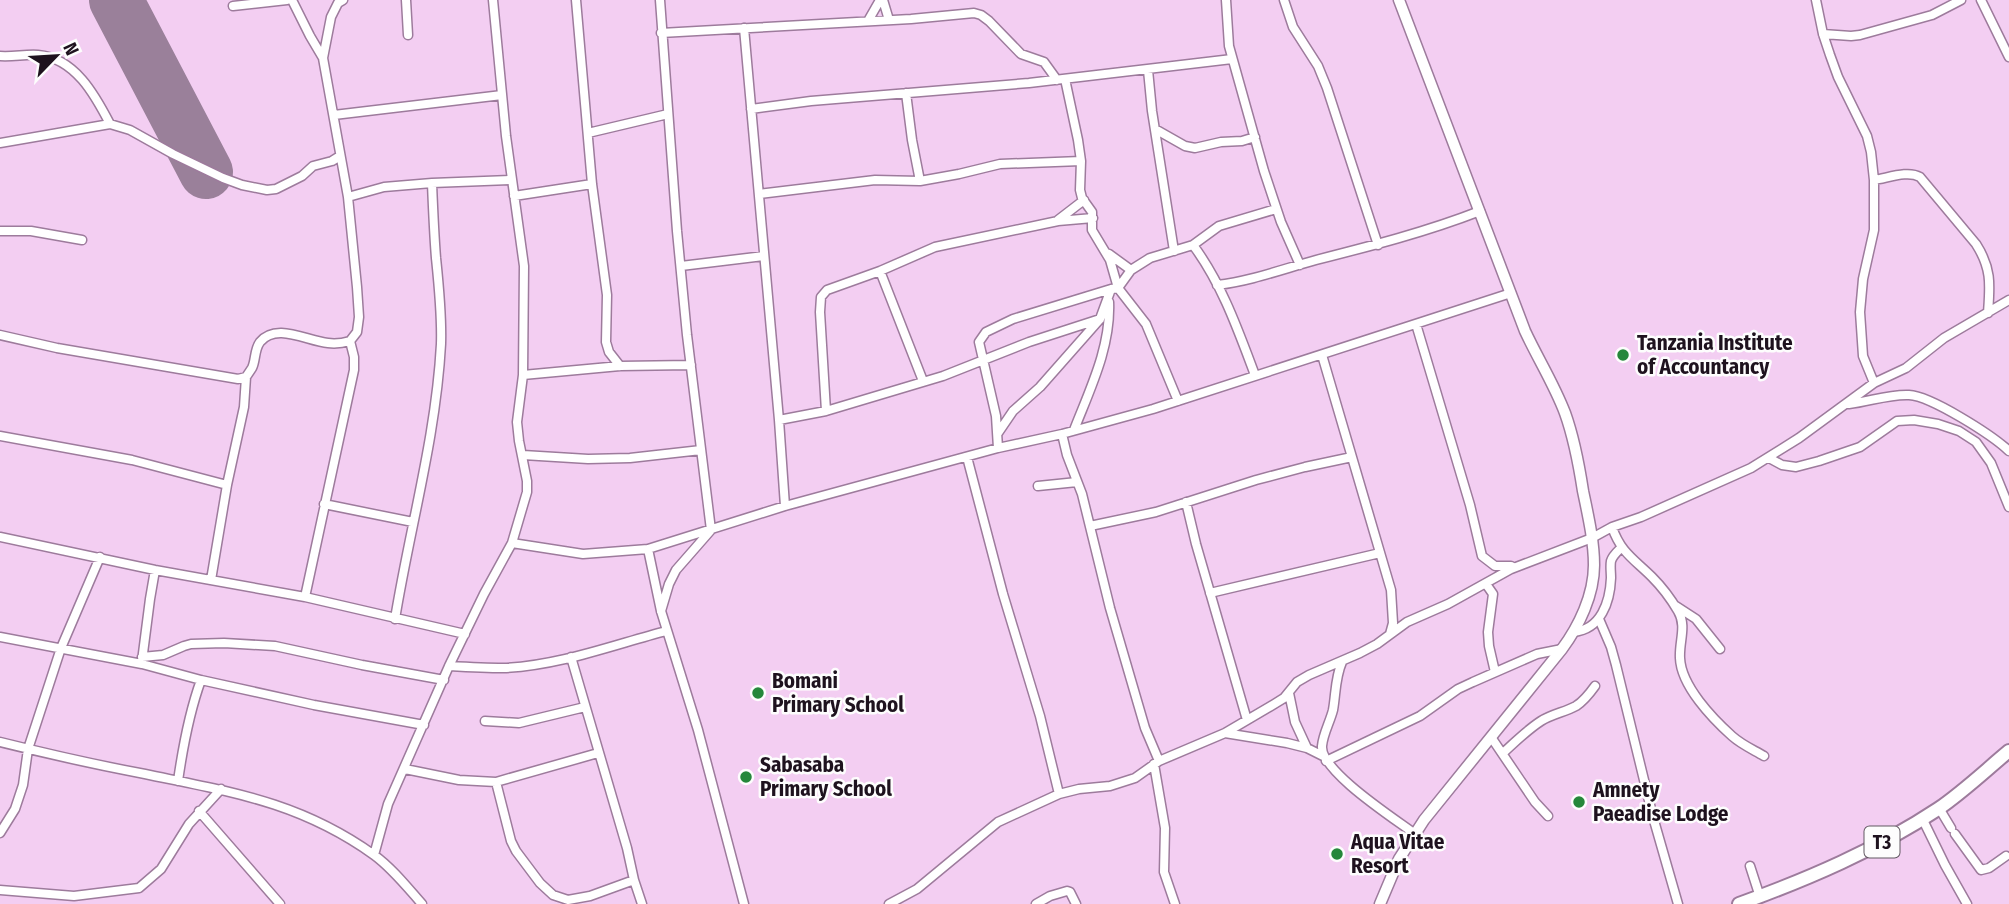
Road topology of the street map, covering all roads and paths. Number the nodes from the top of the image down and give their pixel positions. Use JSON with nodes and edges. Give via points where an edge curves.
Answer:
{"nodes":[{"id":1,"x":290,"y":0,"type":"edge"},
{"id":2,"x":343,"y":0,"type":"edge"},
{"id":3,"x":406,"y":0,"type":"edge"},
{"id":4,"x":494,"y":0,"type":"edge"},
{"id":5,"x":576,"y":0,"type":"edge"},
{"id":6,"x":660,"y":0,"type":"edge"},
{"id":7,"x":882,"y":0,"type":"edge"},
{"id":8,"x":1226,"y":0,"type":"edge"},
{"id":9,"x":1283,"y":0,"type":"edge"},
{"id":10,"x":1399,"y":0,"type":"edge"},
{"id":11,"x":1816,"y":0,"type":"edge"},
{"id":12,"x":1961,"y":0,"type":"edge"},
{"id":13,"x":1981,"y":0,"type":"edge"},
{"id":14,"x":233,"y":6,"type":"dead end"},
{"id":15,"x":890,"y":20,"type":"junction"},
{"id":16,"x":868,"y":21,"type":"junction"},
{"id":17,"x":744,"y":28,"type":"junction"},
{"id":18,"x":661,"y":33,"type":"junction"},
{"id":19,"x":1823,"y":34,"type":"junction"},
{"id":20,"x":408,"y":35,"type":"dead end"},
{"id":21,"x":0,"y":56,"type":"edge"},
{"id":22,"x":2009,"y":57,"type":"edge"},
{"id":23,"x":323,"y":58,"type":"junction"},
{"id":24,"x":1233,"y":59,"type":"junction"},
{"id":25,"x":1148,"y":70,"type":"junction"},
{"id":26,"x":1061,"y":79,"type":"junction"},
{"id":27,"x":906,"y":93,"type":"junction"},
{"id":28,"x":502,"y":95,"type":"junction"},
{"id":29,"x":751,"y":109,"type":"junction"},
{"id":30,"x":668,"y":114,"type":"junction"},
{"id":31,"x":334,"y":115,"type":"junction"},
{"id":32,"x":110,"y":124,"type":"junction"},
{"id":33,"x":1155,"y":129,"type":"junction"},
{"id":34,"x":587,"y":133,"type":"junction"},
{"id":35,"x":1255,"y":137,"type":"junction"},
{"id":36,"x":0,"y":143,"type":"edge"},
{"id":37,"x":340,"y":156,"type":"junction"},
{"id":38,"x":1081,"y":161,"type":"junction"},
{"id":39,"x":511,"y":180,"type":"junction"},
{"id":40,"x":1874,"y":180,"type":"junction"},
{"id":41,"x":920,"y":181,"type":"junction"},
{"id":42,"x":432,"y":183,"type":"junction"},
{"id":43,"x":592,"y":184,"type":"junction"},
{"id":44,"x":759,"y":194,"type":"junction"},
{"id":45,"x":513,"y":196,"type":"junction"},
{"id":46,"x":348,"y":197,"type":"junction"},
{"id":47,"x":1084,"y":200,"type":"junction"},
{"id":48,"x":1276,"y":208,"type":"junction"},
{"id":49,"x":1480,"y":211,"type":"junction"},
{"id":50,"x":1093,"y":218,"type":"junction"},
{"id":51,"x":1058,"y":220,"type":"junction"},
{"id":52,"x":0,"y":231,"type":"edge"},
{"id":53,"x":82,"y":240,"type":"dead end"},
{"id":54,"x":1193,"y":245,"type":"junction"},
{"id":55,"x":1378,"y":245,"type":"junction"},
{"id":56,"x":1174,"y":251,"type":"junction"},
{"id":57,"x":1106,"y":252,"type":"junction"},
{"id":58,"x":764,"y":256,"type":"junction"},
{"id":59,"x":1300,"y":265,"type":"junction"},
{"id":60,"x":681,"y":266,"type":"junction"},
{"id":61,"x":1131,"y":270,"type":"junction"},
{"id":62,"x":880,"y":271,"type":"junction"},
{"id":63,"x":1217,"y":285,"type":"junction"},
{"id":64,"x":1113,"y":291,"type":"junction"},
{"id":65,"x":1511,"y":293,"type":"junction"},
{"id":66,"x":2009,"y":300,"type":"edge"},
{"id":67,"x":1988,"y":313,"type":"junction"},
{"id":68,"x":1100,"y":319,"type":"junction"},
{"id":69,"x":1416,"y":324,"type":"junction"},
{"id":70,"x":0,"y":335,"type":"edge"},
{"id":71,"x":350,"y":341,"type":"junction"},
{"id":72,"x":1322,"y":355,"type":"junction"},
{"id":73,"x":982,"y":361,"type":"junction"},
{"id":74,"x":691,"y":365,"type":"junction"},
{"id":75,"x":620,"y":366,"type":"junction"},
{"id":76,"x":523,"y":375,"type":"junction"},
{"id":77,"x":1255,"y":375,"type":"junction"},
{"id":78,"x":246,"y":377,"type":"junction"},
{"id":79,"x":923,"y":381,"type":"junction"},
{"id":80,"x":1874,"y":383,"type":"junction"},
{"id":81,"x":1178,"y":401,"type":"junction"},
{"id":82,"x":1846,"y":405,"type":"junction"},
{"id":83,"x":826,"y":411,"type":"junction"},
{"id":84,"x":779,"y":420,"type":"junction"},
{"id":85,"x":1074,"y":430,"type":"junction"},
{"id":86,"x":998,"y":434,"type":"junction"},
{"id":87,"x":1062,"y":434,"type":"junction"},
{"id":88,"x":0,"y":436,"type":"edge"},
{"id":89,"x":998,"y":448,"type":"junction"},
{"id":90,"x":701,"y":450,"type":"junction"},
{"id":91,"x":2009,"y":451,"type":"edge"},
{"id":92,"x":523,"y":455,"type":"junction"},
{"id":93,"x":967,"y":457,"type":"junction"},
{"id":94,"x":1352,"y":457,"type":"junction"},
{"id":95,"x":1769,"y":458,"type":"junction"},
{"id":96,"x":1077,"y":482,"type":"junction"},
{"id":97,"x":227,"y":485,"type":"junction"},
{"id":98,"x":1038,"y":486,"type":"dead end"},
{"id":99,"x":1186,"y":502,"type":"junction"},
{"id":100,"x":324,"y":504,"type":"junction"},
{"id":101,"x":785,"y":506,"type":"junction"},
{"id":102,"x":2009,"y":507,"type":"edge"},
{"id":103,"x":413,"y":522,"type":"junction"},
{"id":104,"x":1090,"y":526,"type":"junction"},
{"id":105,"x":1612,"y":527,"type":"junction"},
{"id":106,"x":711,"y":530,"type":"junction"},
{"id":107,"x":0,"y":537,"type":"edge"},
{"id":108,"x":1592,"y":538,"type":"junction"},
{"id":109,"x":512,"y":543,"type":"junction"},
{"id":110,"x":1621,"y":548,"type":"junction"},
{"id":111,"x":648,"y":549,"type":"junction"},
{"id":112,"x":1380,"y":554,"type":"junction"},
{"id":113,"x":100,"y":557,"type":"junction"},
{"id":114,"x":1528,"y":564,"type":"junction"},
{"id":115,"x":156,"y":570,"type":"junction"},
{"id":116,"x":211,"y":580,"type":"junction"},
{"id":117,"x":1486,"y":584,"type":"junction"},
{"id":118,"x":1210,"y":593,"type":"junction"},
{"id":119,"x":305,"y":597,"type":"junction"},
{"id":120,"x":1674,"y":604,"type":"junction"},
{"id":121,"x":661,"y":611,"type":"junction"},
{"id":122,"x":395,"y":619,"type":"junction"},
{"id":123,"x":1599,"y":619,"type":"junction"},
{"id":124,"x":666,"y":631,"type":"junction"},
{"id":125,"x":1574,"y":632,"type":"junction"},
{"id":126,"x":465,"y":634,"type":"junction"},
{"id":127,"x":1390,"y":634,"type":"junction"},
{"id":128,"x":0,"y":637,"type":"edge"},
{"id":129,"x":61,"y":649,"type":"junction"},
{"id":130,"x":1562,"y":649,"type":"junction"},
{"id":131,"x":1720,"y":649,"type":"dead end"},
{"id":132,"x":571,"y":657,"type":"junction"},
{"id":133,"x":142,"y":661,"type":"junction"},
{"id":134,"x":1342,"y":662,"type":"junction"},
{"id":135,"x":449,"y":666,"type":"junction"},
{"id":136,"x":1495,"y":672,"type":"junction"},
{"id":137,"x":201,"y":680,"type":"junction"},
{"id":138,"x":444,"y":680,"type":"junction"},
{"id":139,"x":1595,"y":686,"type":"dead end"},
{"id":140,"x":1289,"y":693,"type":"junction"},
{"id":141,"x":585,"y":707,"type":"junction"},
{"id":142,"x":1247,"y":720,"type":"junction"},
{"id":143,"x":485,"y":721,"type":"dead end"},
{"id":144,"x":424,"y":725,"type":"junction"},
{"id":145,"x":1225,"y":733,"type":"junction"},
{"id":146,"x":1491,"y":737,"type":"junction"},
{"id":147,"x":0,"y":742,"type":"edge"},
{"id":148,"x":1307,"y":748,"type":"junction"},
{"id":149,"x":28,"y":749,"type":"junction"},
{"id":150,"x":2009,"y":751,"type":"edge"},
{"id":151,"x":598,"y":753,"type":"junction"},
{"id":152,"x":1503,"y":753,"type":"junction"},
{"id":153,"x":1764,"y":756,"type":"dead end"},
{"id":154,"x":1324,"y":758,"type":"junction"},
{"id":155,"x":1157,"y":762,"type":"junction"},
{"id":156,"x":405,"y":769,"type":"junction"},
{"id":157,"x":178,"y":781,"type":"junction"},
{"id":158,"x":496,"y":782,"type":"junction"},
{"id":159,"x":221,"y":789,"type":"junction"},
{"id":160,"x":1059,"y":794,"type":"junction"},
{"id":161,"x":1939,"y":808,"type":"junction"},
{"id":162,"x":199,"y":811,"type":"junction"},
{"id":163,"x":1548,"y":816,"type":"dead end"},
{"id":164,"x":1922,"y":818,"type":"junction"},
{"id":165,"x":0,"y":833,"type":"edge"},
{"id":166,"x":1415,"y":834,"type":"junction"},
{"id":167,"x":374,"y":855,"type":"junction"},
{"id":168,"x":2006,"y":856,"type":"dead end"},
{"id":169,"x":1750,"y":866,"type":"dead end"},
{"id":170,"x":634,"y":880,"type":"junction"},
{"id":171,"x":917,"y":889,"type":"junction"},
{"id":172,"x":0,"y":890,"type":"edge"},
{"id":173,"x":1760,"y":897,"type":"junction"},
{"id":174,"x":280,"y":904,"type":"edge"},
{"id":175,"x":422,"y":904,"type":"edge"},
{"id":176,"x":642,"y":904,"type":"edge"},
{"id":177,"x":744,"y":904,"type":"edge"},
{"id":178,"x":889,"y":904,"type":"edge"},
{"id":179,"x":907,"y":904,"type":"edge"},
{"id":180,"x":1036,"y":904,"type":"edge"},
{"id":181,"x":1076,"y":904,"type":"edge"},
{"id":182,"x":1175,"y":904,"type":"edge"},
{"id":183,"x":1380,"y":904,"type":"edge"},
{"id":184,"x":1678,"y":904,"type":"edge"},
{"id":185,"x":1739,"y":904,"type":"edge"},
{"id":186,"x":1968,"y":904,"type":"edge"}],
"edges":[{"from":1,"to":14,"type":"street"},
{"from":1,"to":23,"type":"street"},
{"from":2,"to":23,"type":"street","via":[[331,17]]},
{"from":3,"to":20,"type":"street"},
{"from":4,"to":28,"type":"street"},
{"from":5,"to":34,"type":"street"},
{"from":6,"to":18,"type":"street"},
{"from":7,"to":15,"type":"street"},
{"from":7,"to":16,"type":"street"},
{"from":8,"to":24,"type":"street"},
{"from":9,"to":55,"type":"street","via":[[1327,88]]},
{"from":10,"to":49,"type":"main road"},
{"from":11,"to":19,"type":"street"},
{"from":12,"to":19,"type":"street","via":[[1932,15],[1860,35]]},
{"from":13,"to":22,"type":"street"},
{"from":15,"to":16,"type":"street"},
{"from":15,"to":26,"type":"street","via":[[981,15],[1021,54],[1044,62]]},
{"from":16,"to":17,"type":"street"},
{"from":17,"to":18,"type":"street"},
{"from":17,"to":29,"type":"street"},
{"from":18,"to":30,"type":"street"},
{"from":19,"to":40,"type":"street","via":[[1867,136]]},
{"from":21,"to":32,"type":"street","via":[[42,55],[66,65],[94,93]]},
{"from":23,"to":31,"type":"street"},
{"from":24,"to":25,"type":"street"},
{"from":24,"to":35,"type":"street"},
{"from":25,"to":26,"type":"street"},
{"from":25,"to":33,"type":"street"},
{"from":26,"to":27,"type":"street"},
{"from":26,"to":38,"type":"street"},
{"from":27,"to":29,"type":"street"},
{"from":27,"to":41,"type":"street"},
{"from":28,"to":31,"type":"street"},
{"from":28,"to":39,"type":"street"},
{"from":29,"to":44,"type":"street"},
{"from":30,"to":34,"type":"street"},
{"from":30,"to":60,"type":"street"},
{"from":31,"to":37,"type":"street"},
{"from":32,"to":36,"type":"street"},
{"from":32,"to":37,"type":"street","via":[[223,178],[258,189],[276,189]]},
{"from":33,"to":35,"type":"street","via":[[1195,148]]},
{"from":33,"to":56,"type":"street"},
{"from":34,"to":43,"type":"street"},
{"from":35,"to":48,"type":"street"},
{"from":37,"to":46,"type":"street"},
{"from":38,"to":41,"type":"street","via":[[1000,164]]},
{"from":38,"to":47,"type":"street"},
{"from":39,"to":42,"type":"street"},
{"from":39,"to":45,"type":"street"},
{"from":40,"to":67,"type":"street","via":[[1917,175],[1950,213],[1976,244],[1988,268]]},
{"from":40,"to":80,"type":"street","via":[[1874,230],[1860,312],[1863,356]]},
{"from":41,"to":44,"type":"street","via":[[875,180]]},
{"from":42,"to":46,"type":"street","via":[[384,187]]},
{"from":42,"to":103,"type":"street","via":[[441,347],[427,460]]},
{"from":43,"to":45,"type":"street"},
{"from":43,"to":75,"type":"street","via":[[607,295],[606,342]]},
{"from":44,"to":58,"type":"street"},
{"from":45,"to":76,"type":"street","via":[[524,267]]},
{"from":46,"to":71,"type":"street","via":[[359,317]]},
{"from":47,"to":50,"type":"street"},
{"from":47,"to":51,"type":"street"},
{"from":48,"to":54,"type":"street","via":[[1219,226]]},
{"from":48,"to":59,"type":"street"},
{"from":49,"to":55,"type":"street"},
{"from":49,"to":65,"type":"main road"},
{"from":50,"to":51,"type":"street"},
{"from":50,"to":57,"type":"street","via":[[1093,230]]},
{"from":51,"to":62,"type":"street","via":[[946,243]]},
{"from":52,"to":53,"type":"street"},
{"from":54,"to":56,"type":"street"},
{"from":54,"to":63,"type":"street"},
{"from":55,"to":59,"type":"street"},
{"from":56,"to":61,"type":"street"},
{"from":57,"to":61,"type":"street"},
{"from":57,"to":64,"type":"street","via":[[1111,260]]},
{"from":58,"to":60,"type":"street"},
{"from":58,"to":84,"type":"street"},
{"from":59,"to":63,"type":"street"},
{"from":60,"to":74,"type":"street"},
{"from":61,"to":64,"type":"street"},
{"from":62,"to":79,"type":"street"},
{"from":62,"to":83,"type":"street","via":[[827,290],[821,297]]},
{"from":63,"to":77,"type":"street"},
{"from":64,"to":68,"type":"street"},
{"from":64,"to":73,"type":"street","via":[[1013,319],[986,332],[979,342]]},
{"from":64,"to":81,"type":"street","via":[[1146,324]]},
{"from":64,"to":85,"type":"street","via":[[1108,335]]},
{"from":65,"to":69,"type":"street"},
{"from":65,"to":108,"type":"main road","via":[[1566,415]]},
{"from":66,"to":67,"type":"street"},
{"from":67,"to":80,"type":"street","via":[[1944,338],[1906,368]]},
{"from":68,"to":73,"type":"street"},
{"from":68,"to":86,"type":"street","via":[[1013,411]]},
{"from":69,"to":72,"type":"street"},
{"from":69,"to":114,"type":"street","via":[[1482,555],[1494,566]]},
{"from":70,"to":78,"type":"street","via":[[231,379]]},
{"from":71,"to":78,"type":"street","via":[[332,344],[283,332],[266,335],[256,347]]},
{"from":71,"to":100,"type":"street","via":[[354,370]]},
{"from":72,"to":77,"type":"street"},
{"from":72,"to":94,"type":"street"},
{"from":73,"to":79,"type":"street"},
{"from":73,"to":86,"type":"street"},
{"from":74,"to":75,"type":"street"},
{"from":74,"to":90,"type":"street"},
{"from":75,"to":76,"type":"street"},
{"from":76,"to":92,"type":"street","via":[[517,422]]},
{"from":77,"to":81,"type":"street"},
{"from":78,"to":97,"type":"street"},
{"from":79,"to":83,"type":"street"},
{"from":80,"to":82,"type":"street"},
{"from":81,"to":85,"type":"street"},
{"from":82,"to":91,"type":"street","via":[[1895,395],[1920,396]]},
{"from":82,"to":95,"type":"street"},
{"from":83,"to":84,"type":"street"},
{"from":84,"to":101,"type":"street"},
{"from":85,"to":87,"type":"street"},
{"from":86,"to":89,"type":"street"},
{"from":87,"to":89,"type":"street"},
{"from":87,"to":96,"type":"street"},
{"from":88,"to":97,"type":"street","via":[[132,460]]},
{"from":89,"to":93,"type":"street"},
{"from":90,"to":92,"type":"street","via":[[630,458]]},
{"from":90,"to":106,"type":"street"},
{"from":92,"to":109,"type":"street","via":[[527,492]]},
{"from":93,"to":101,"type":"street"},
{"from":93,"to":160,"type":"street"},
{"from":94,"to":99,"type":"street"},
{"from":94,"to":112,"type":"street"},
{"from":95,"to":102,"type":"street","via":[[1796,467],[1860,447],[1897,421],[1938,424],[1976,442],[1991,463]]},
{"from":95,"to":105,"type":"street"},
{"from":96,"to":98,"type":"street"},
{"from":96,"to":104,"type":"street"},
{"from":97,"to":116,"type":"street"},
{"from":99,"to":104,"type":"street"},
{"from":99,"to":118,"type":"street"},
{"from":100,"to":103,"type":"street"},
{"from":100,"to":119,"type":"street"},
{"from":101,"to":106,"type":"street"},
{"from":103,"to":122,"type":"street"},
{"from":104,"to":155,"type":"street"},
{"from":105,"to":108,"type":"street"},
{"from":105,"to":110,"type":"street"},
{"from":106,"to":111,"type":"street"},
{"from":106,"to":121,"type":"street","via":[[676,570]]},
{"from":107,"to":113,"type":"street"},
{"from":108,"to":114,"type":"street"},
{"from":108,"to":125,"type":"main road","via":[[1591,587]]},
{"from":109,"to":111,"type":"street","via":[[583,554]]},
{"from":109,"to":126,"type":"street"},
{"from":110,"to":120,"type":"street"},
{"from":110,"to":123,"type":"street","via":[[1612,559],[1606,604]]},
{"from":111,"to":121,"type":"street"},
{"from":112,"to":118,"type":"street"},
{"from":112,"to":127,"type":"street","via":[[1391,590]]},
{"from":113,"to":115,"type":"street"},
{"from":113,"to":129,"type":"street"},
{"from":114,"to":117,"type":"street"},
{"from":115,"to":116,"type":"street"},
{"from":115,"to":133,"type":"street"},
{"from":116,"to":119,"type":"street"},
{"from":117,"to":127,"type":"street"},
{"from":117,"to":136,"type":"street","via":[[1493,594],[1488,632]]},
{"from":118,"to":142,"type":"street"},
{"from":119,"to":122,"type":"street"},
{"from":120,"to":131,"type":"street","via":[[1696,619]]},
{"from":120,"to":153,"type":"street","via":[[1682,619],[1680,657],[1689,685],[1733,737]]},
{"from":121,"to":124,"type":"street"},
{"from":122,"to":126,"type":"street"},
{"from":123,"to":125,"type":"street","via":[[1586,630]]},
{"from":123,"to":184,"type":"street","via":[[1616,665]]},
{"from":124,"to":132,"type":"street"},
{"from":124,"to":177,"type":"street"},
{"from":125,"to":130,"type":"main road"},
{"from":126,"to":135,"type":"street"},
{"from":127,"to":134,"type":"street"},
{"from":128,"to":129,"type":"street"},
{"from":129,"to":133,"type":"street"},
{"from":129,"to":149,"type":"street"},
{"from":130,"to":136,"type":"street"},
{"from":130,"to":146,"type":"main road"},
{"from":132,"to":135,"type":"street","via":[[504,668]]},
{"from":132,"to":141,"type":"street"},
{"from":133,"to":137,"type":"street"},
{"from":133,"to":138,"type":"street","via":[[191,644],[265,645]]},
{"from":134,"to":140,"type":"street","via":[[1297,682]]},
{"from":134,"to":154,"type":"street","via":[[1322,746]]},
{"from":135,"to":138,"type":"street"},
{"from":136,"to":154,"type":"street","via":[[1420,716]]},
{"from":137,"to":144,"type":"street"},
{"from":137,"to":157,"type":"street","via":[[184,738]]},
{"from":138,"to":144,"type":"street"},
{"from":139,"to":152,"type":"street","via":[[1574,708],[1541,721]]},
{"from":140,"to":142,"type":"street"},
{"from":140,"to":148,"type":"street"},
{"from":141,"to":143,"type":"street","via":[[519,723]]},
{"from":141,"to":151,"type":"street"},
{"from":142,"to":145,"type":"street"},
{"from":144,"to":156,"type":"street"},
{"from":145,"to":148,"type":"street"},
{"from":145,"to":155,"type":"street"},
{"from":146,"to":152,"type":"street"},
{"from":146,"to":166,"type":"main road"},
{"from":147,"to":149,"type":"street"},
{"from":148,"to":154,"type":"street"},
{"from":149,"to":157,"type":"street"},
{"from":149,"to":165,"type":"street","via":[[23,785]]},
{"from":150,"to":161,"type":"highway","number":"T3"},
{"from":151,"to":158,"type":"street"},
{"from":151,"to":170,"type":"street"},
{"from":152,"to":163,"type":"street"},
{"from":154,"to":166,"type":"street","via":[[1352,787]]},
{"from":155,"to":160,"type":"street","via":[[1125,782]]},
{"from":155,"to":182,"type":"street","via":[[1165,828],[1164,872]]},
{"from":156,"to":158,"type":"street"},
{"from":156,"to":167,"type":"street","via":[[388,804]]},
{"from":157,"to":159,"type":"street"},
{"from":158,"to":170,"type":"street","via":[[511,841],[546,890],[568,900]]},
{"from":159,"to":162,"type":"street"},
{"from":159,"to":167,"type":"street","via":[[302,814]]},
{"from":160,"to":171,"type":"street","via":[[998,822]]},
{"from":161,"to":164,"type":"highway","number":"T3"},
{"from":161,"to":168,"type":"street","via":[[1981,870]]},
{"from":162,"to":172,"type":"street","via":[[161,869],[139,888],[74,896]]},
{"from":162,"to":174,"type":"street"},
{"from":164,"to":173,"type":"highway","number":"T3","via":[[1846,862]]},
{"from":164,"to":186,"type":"street"},
{"from":166,"to":183,"type":"main road"},
{"from":167,"to":175,"type":"street"},
{"from":169,"to":173,"type":"street"},
{"from":170,"to":176,"type":"street"},
{"from":171,"to":178,"type":"street"},
{"from":171,"to":179,"type":"street"},
{"from":173,"to":185,"type":"highway","number":"T3"},
{"from":180,"to":181,"type":"street","via":[[1066,891]]}]}
